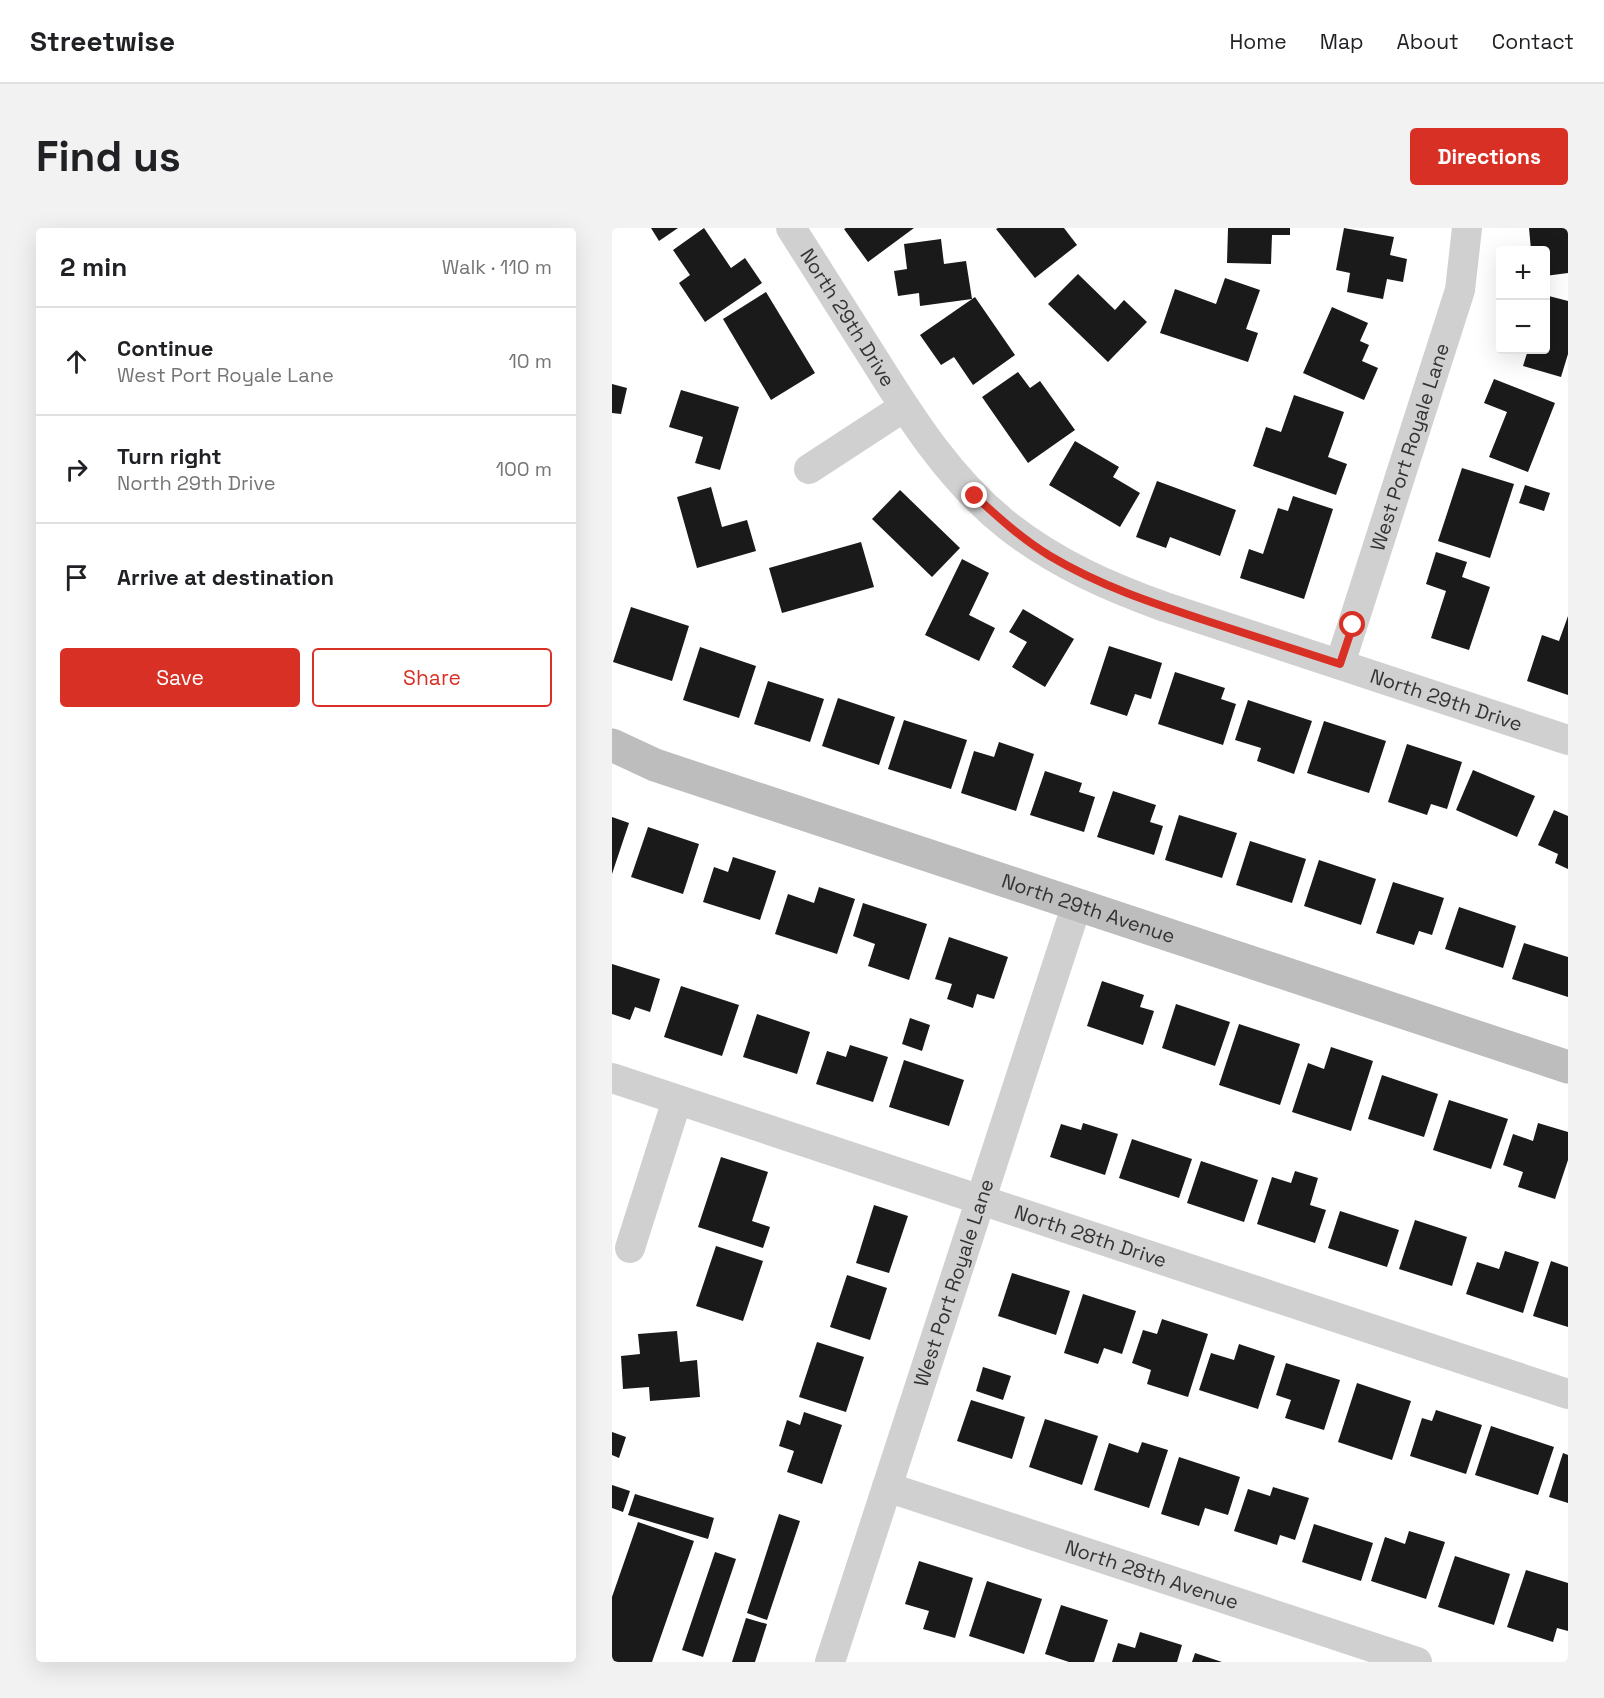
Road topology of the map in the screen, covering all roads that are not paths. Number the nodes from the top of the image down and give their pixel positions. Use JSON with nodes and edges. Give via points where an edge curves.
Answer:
{"nodes":[{"id":1,"x":791,"y":228,"type":"edge"},
{"id":2,"x":1467,"y":228,"type":"edge"},
{"id":3,"x":904,"y":407,"type":"junction"},
{"id":4,"x":809,"y":469,"type":"dead end"},
{"id":5,"x":1340,"y":664,"type":"junction"},
{"id":6,"x":1568,"y":740,"type":"edge"},
{"id":7,"x":612,"y":745,"type":"edge"},
{"id":8,"x":1077,"y":904,"type":"junction"},
{"id":9,"x":1568,"y":1067,"type":"edge"},
{"id":10,"x":612,"y":1078,"type":"edge"},
{"id":11,"x":677,"y":1100,"type":"junction"},
{"id":12,"x":980,"y":1200,"type":"junction"},
{"id":13,"x":630,"y":1248,"type":"dead end"},
{"id":14,"x":1568,"y":1394,"type":"edge"},
{"id":15,"x":887,"y":1487,"type":"junction"},
{"id":16,"x":830,"y":1662,"type":"edge"},
{"id":17,"x":1417,"y":1662,"type":"edge"}],
"edges":[{"from":1,"to":3,"type":"street","name":"North 29th Drive"},
{"from":2,"to":5,"type":"street","name":"West Port Royale Lane","via":[[1460,290]]},
{"from":3,"to":4,"type":"street","name":"North 29th Drive"},
{"from":3,"to":5,"type":"street","name":"North 29th Drive","via":[[943,461],[975,496],[1049,555],[1127,593]]},
{"from":5,"to":6,"type":"street","name":"North 29th Drive"},
{"from":7,"to":8,"type":"street","name":"North 29th Avenue","via":[[655,765]]},
{"from":8,"to":9,"type":"street","name":"North 29th Avenue"},
{"from":8,"to":12,"type":"street","name":"West Port Royale Lane"},
{"from":10,"to":11,"type":"street","name":"North 28th Drive"},
{"from":11,"to":12,"type":"street","name":"North 28th Drive"},
{"from":11,"to":13,"type":"street"},
{"from":12,"to":14,"type":"street","name":"North 28th Drive"},
{"from":12,"to":15,"type":"street","name":"West Port Royale Lane"},
{"from":15,"to":16,"type":"street","name":"West Port Royale Lane"},
{"from":15,"to":17,"type":"street","name":"North 28th Avenue"}]}
